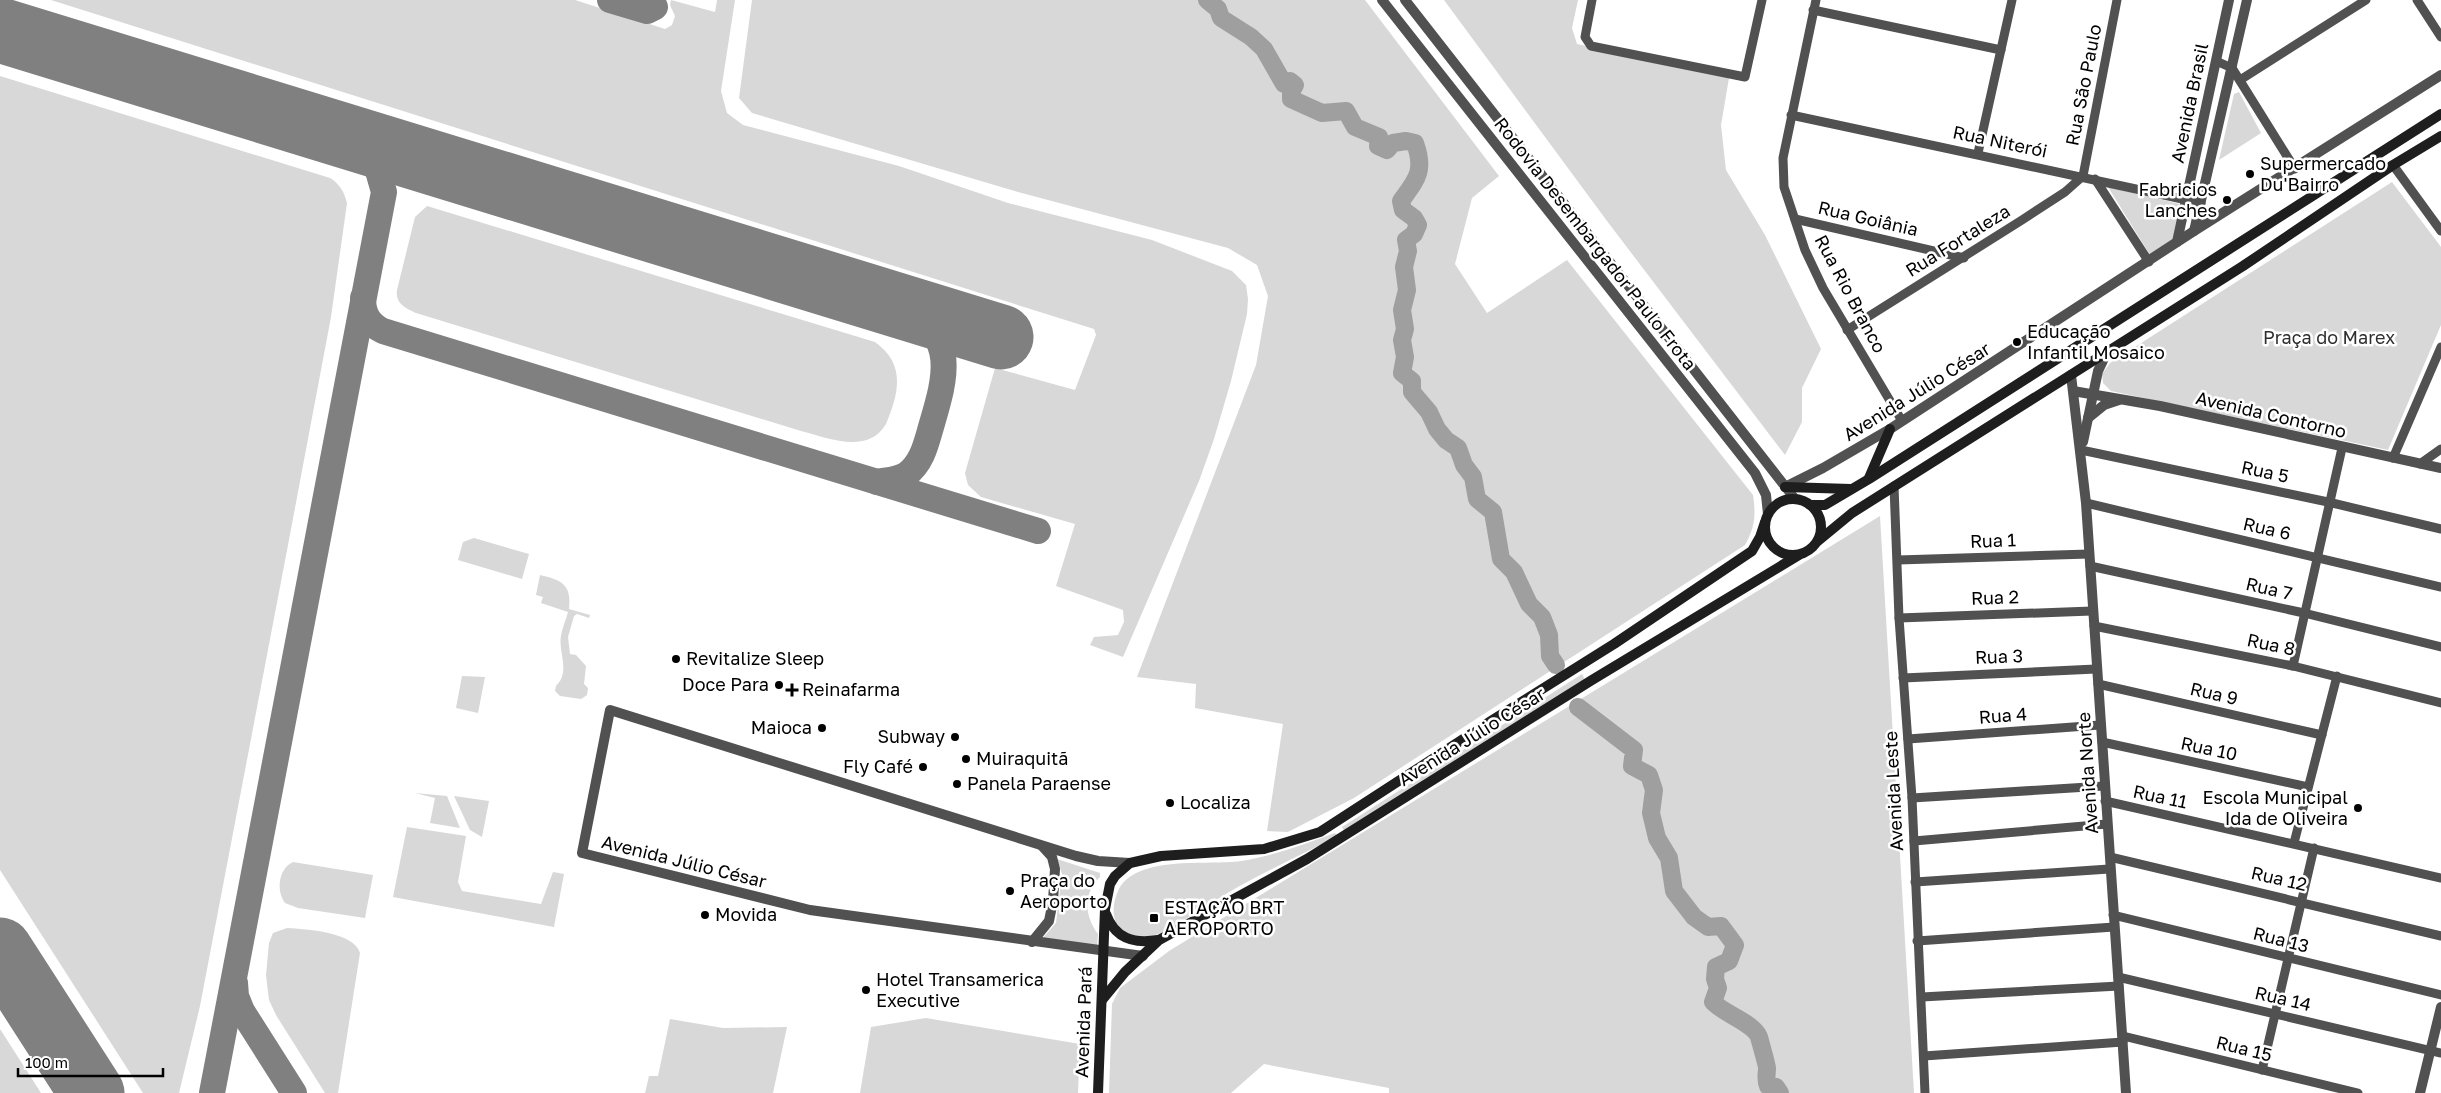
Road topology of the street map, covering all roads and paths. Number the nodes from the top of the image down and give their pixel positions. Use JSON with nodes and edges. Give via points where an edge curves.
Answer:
{"nodes":[{"id":1,"x":1382,"y":0,"type":"edge"},
{"id":2,"x":1405,"y":0,"type":"edge"},
{"id":3,"x":1592,"y":0,"type":"edge"},
{"id":4,"x":1762,"y":0,"type":"edge"},
{"id":5,"x":1816,"y":0,"type":"edge"},
{"id":6,"x":2012,"y":0,"type":"edge"},
{"id":7,"x":2117,"y":0,"type":"edge"},
{"id":8,"x":2230,"y":0,"type":"edge"},
{"id":9,"x":2247,"y":0,"type":"edge"},
{"id":10,"x":2366,"y":0,"type":"edge"},
{"id":11,"x":2417,"y":0,"type":"edge"},
{"id":12,"x":2353,"y":4,"type":"edge"},
{"id":13,"x":1814,"y":10,"type":"junction"},
{"id":14,"x":2441,"y":37,"type":"edge"},
{"id":15,"x":2001,"y":50,"type":"junction"},
{"id":16,"x":2216,"y":61,"type":"junction"},
{"id":17,"x":2232,"y":68,"type":"junction"},
{"id":18,"x":2441,"y":75,"type":"edge"},
{"id":19,"x":2240,"y":80,"type":"junction"},
{"id":20,"x":2441,"y":114,"type":"edge"},
{"id":21,"x":1791,"y":115,"type":"junction"},
{"id":22,"x":2441,"y":136,"type":"edge"},
{"id":23,"x":1978,"y":153,"type":"junction"},
{"id":24,"x":2393,"y":166,"type":"junction"},
{"id":25,"x":2295,"y":169,"type":"junction"},
{"id":26,"x":2083,"y":176,"type":"junction"},
{"id":27,"x":2096,"y":179,"type":"junction"},
{"id":28,"x":2186,"y":200,"type":"junction"},
{"id":29,"x":2201,"y":203,"type":"junction"},
{"id":30,"x":1795,"y":218,"type":"junction"},
{"id":31,"x":2194,"y":231,"type":"junction"},
{"id":32,"x":2441,"y":231,"type":"edge"},
{"id":33,"x":2178,"y":242,"type":"junction"},
{"id":34,"x":1964,"y":258,"type":"junction"},
{"id":35,"x":2149,"y":262,"type":"junction"},
{"id":36,"x":1847,"y":330,"type":"junction"},
{"id":37,"x":2109,"y":349,"type":"junction"},
{"id":38,"x":2440,"y":352,"type":"edge"},
{"id":39,"x":2070,"y":375,"type":"junction"},
{"id":40,"x":2073,"y":391,"type":"junction"},
{"id":41,"x":2093,"y":395,"type":"junction"},
{"id":42,"x":2120,"y":399,"type":"junction"},
{"id":43,"x":2088,"y":418,"type":"junction"},
{"id":44,"x":1902,"y":422,"type":"junction"},
{"id":45,"x":1890,"y":429,"type":"junction"},
{"id":46,"x":2342,"y":448,"type":"junction"},
{"id":47,"x":2441,"y":449,"type":"edge"},
{"id":48,"x":2081,"y":450,"type":"junction"},
{"id":49,"x":2394,"y":458,"type":"junction"},
{"id":50,"x":2420,"y":464,"type":"junction"},
{"id":51,"x":2441,"y":468,"type":"edge"},
{"id":52,"x":1869,"y":479,"type":"junction"},
{"id":53,"x":1785,"y":486,"type":"junction"},
{"id":54,"x":1894,"y":486,"type":"junction"},
{"id":55,"x":1852,"y":489,"type":"junction"},
{"id":56,"x":1795,"y":499,"type":"junction"},
{"id":57,"x":2328,"y":502,"type":"junction"},
{"id":58,"x":2086,"y":503,"type":"junction"},
{"id":59,"x":1810,"y":505,"type":"junction"},
{"id":60,"x":1767,"y":518,"type":"junction"},
{"id":61,"x":2441,"y":529,"type":"edge"},
{"id":62,"x":1818,"y":541,"type":"junction"},
{"id":63,"x":2088,"y":554,"type":"junction"},
{"id":64,"x":1799,"y":555,"type":"junction"},
{"id":65,"x":2316,"y":557,"type":"junction"},
{"id":66,"x":1898,"y":560,"type":"junction"},
{"id":67,"x":2090,"y":566,"type":"junction"},
{"id":68,"x":2441,"y":586,"type":"edge"},
{"id":69,"x":2092,"y":611,"type":"junction"},
{"id":70,"x":2304,"y":614,"type":"junction"},
{"id":71,"x":1899,"y":618,"type":"junction"},
{"id":72,"x":2094,"y":626,"type":"junction"},
{"id":73,"x":2441,"y":647,"type":"edge"},
{"id":74,"x":2293,"y":666,"type":"junction"},
{"id":75,"x":2096,"y":669,"type":"junction"},
{"id":76,"x":2337,"y":676,"type":"junction"},
{"id":77,"x":1903,"y":678,"type":"junction"},
{"id":78,"x":2098,"y":684,"type":"junction"},
{"id":79,"x":2441,"y":703,"type":"edge"},
{"id":80,"x":2100,"y":725,"type":"junction"},
{"id":81,"x":2322,"y":735,"type":"junction"},
{"id":82,"x":1908,"y":739,"type":"junction"},
{"id":83,"x":2102,"y":742,"type":"junction"},
{"id":84,"x":2104,"y":786,"type":"junction"},
{"id":85,"x":2308,"y":787,"type":"junction"},
{"id":86,"x":1912,"y":798,"type":"junction"},
{"id":87,"x":2105,"y":801,"type":"junction"},
{"id":88,"x":2107,"y":824,"type":"junction"},
{"id":89,"x":1914,"y":841,"type":"junction"},
{"id":90,"x":2294,"y":843,"type":"junction"},
{"id":91,"x":1042,"y":845,"type":"junction"},
{"id":92,"x":2314,"y":848,"type":"junction"},
{"id":93,"x":2110,"y":857,"type":"junction"},
{"id":94,"x":1130,"y":863,"type":"junction"},
{"id":95,"x":2109,"y":869,"type":"junction"},
{"id":96,"x":2441,"y":878,"type":"edge"},
{"id":97,"x":1915,"y":882,"type":"junction"},
{"id":98,"x":2302,"y":901,"type":"junction"},
{"id":99,"x":1104,"y":908,"type":"junction"},
{"id":100,"x":2113,"y":915,"type":"junction"},
{"id":101,"x":2114,"y":927,"type":"junction"},
{"id":102,"x":2441,"y":936,"type":"edge"},
{"id":103,"x":1159,"y":940,"type":"junction"},
{"id":104,"x":1917,"y":941,"type":"junction"},
{"id":105,"x":1032,"y":942,"type":"junction"},
{"id":106,"x":1103,"y":951,"type":"junction"},
{"id":107,"x":1143,"y":956,"type":"junction"},
{"id":108,"x":2288,"y":959,"type":"junction"},
{"id":109,"x":2118,"y":982,"type":"junction"},
{"id":110,"x":2441,"y":995,"type":"edge"},
{"id":111,"x":1922,"y":997,"type":"junction"},
{"id":112,"x":1101,"y":1001,"type":"junction"},
{"id":113,"x":2441,"y":1007,"type":"edge"},
{"id":114,"x":2275,"y":1013,"type":"junction"},
{"id":115,"x":2123,"y":1039,"type":"junction"},
{"id":116,"x":2430,"y":1051,"type":"junction"},
{"id":117,"x":2441,"y":1053,"type":"edge"},
{"id":118,"x":1924,"y":1056,"type":"junction"},
{"id":119,"x":2262,"y":1070,"type":"junction"},
{"id":120,"x":1098,"y":1093,"type":"edge"},
{"id":121,"x":1925,"y":1093,"type":"edge"},
{"id":122,"x":2126,"y":1093,"type":"edge"},
{"id":123,"x":2358,"y":1093,"type":"edge"},
{"id":124,"x":2420,"y":1093,"type":"edge"}],
"edges":[{"from":1,"to":60,"type":"street","name":"Rodovia Desembargador Paulo Frota","via":[[1755,473],[1766,495]]},
{"from":2,"to":53,"type":"street","name":"Rodovia Desembargador Paulo Frota"},
{"from":3,"to":4,"type":"street","via":[[1585,37],[1591,46],[1745,77]]},
{"from":5,"to":13,"type":"street","name":"Rua Rio Branco"},
{"from":6,"to":15,"type":"street"},
{"from":7,"to":26,"type":"street","name":"Rua São Paulo"},
{"from":8,"to":16,"type":"street","name":"Avenida Brasil"},
{"from":9,"to":17,"type":"street","name":"Avenida Brasil"},
{"from":10,"to":12,"type":"street"},
{"from":11,"to":14,"type":"street"},
{"from":12,"to":19,"type":"street"},
{"from":13,"to":15,"type":"street"},
{"from":13,"to":21,"type":"street","name":"Rua Rio Branco"},
{"from":15,"to":23,"type":"street"},
{"from":16,"to":17,"type":"street"},
{"from":16,"to":28,"type":"street","name":"Avenida Brasil"},
{"from":17,"to":19,"type":"street"},
{"from":17,"to":29,"type":"street","name":"Avenida Brasil"},
{"from":18,"to":25,"type":"street","name":"Avenida Júlio César"},
{"from":19,"to":25,"type":"street"},
{"from":20,"to":52,"type":"main road"},
{"from":21,"to":23,"type":"street","name":"Rua Niterói"},
{"from":21,"to":30,"type":"street","name":"Rua Rio Branco","via":[[1782,172]]},
{"from":22,"to":24,"type":"main road"},
{"from":23,"to":26,"type":"street","name":"Rua Niterói"},
{"from":24,"to":32,"type":"street"},
{"from":24,"to":37,"type":"main road","via":[[2244,266]]},
{"from":25,"to":31,"type":"street","name":"Avenida Júlio César"},
{"from":26,"to":27,"type":"street","name":"Rua Niterói"},
{"from":26,"to":34,"type":"street","name":"Rua Fortaleza","via":[[2065,192]]},
{"from":27,"to":28,"type":"street","name":"Rua Niterói"},
{"from":27,"to":35,"type":"street"},
{"from":28,"to":29,"type":"street","name":"Rua Niterói"},
{"from":28,"to":33,"type":"street","name":"Avenida Brasil"},
{"from":29,"to":31,"type":"street","name":"Avenida Brasil"},
{"from":30,"to":34,"type":"street","name":"Rua Goiânia"},
{"from":30,"to":36,"type":"street","name":"Rua Rio Branco","via":[[1805,250]]},
{"from":31,"to":33,"type":"street","name":"Avenida Júlio César"},
{"from":33,"to":35,"type":"street","name":"Avenida Júlio César"},
{"from":34,"to":36,"type":"street","name":"Rua Fortaleza"},
{"from":35,"to":44,"type":"street","name":"Avenida Júlio César"},
{"from":36,"to":44,"type":"street","name":"Rua Rio Branco"},
{"from":37,"to":39,"type":"main road"},
{"from":37,"to":41,"type":"street","via":[[2098,371]]},
{"from":38,"to":49,"type":"street"},
{"from":39,"to":40,"type":"street","name":"Avenida Norte"},
{"from":39,"to":54,"type":"main road"},
{"from":40,"to":41,"type":"street","name":"Avenida Contorno"},
{"from":40,"to":48,"type":"street","name":"Avenida Norte"},
{"from":41,"to":42,"type":"street","name":"Avenida Contorno"},
{"from":41,"to":43,"type":"street"},
{"from":42,"to":43,"type":"street","via":[[2104,405]]},
{"from":42,"to":46,"type":"street","name":"Avenida Contorno"},
{"from":43,"to":48,"type":"street"},
{"from":44,"to":45,"type":"street","name":"Avenida Júlio César"},
{"from":45,"to":52,"type":"main road"},
{"from":45,"to":53,"type":"street","name":"Avenida Júlio César"},
{"from":46,"to":49,"type":"street","name":"Avenida Contorno"},
{"from":46,"to":57,"type":"street"},
{"from":47,"to":50,"type":"street"},
{"from":48,"to":57,"type":"street","name":"Rua 5"},
{"from":48,"to":58,"type":"street","name":"Avenida Norte"},
{"from":49,"to":50,"type":"street","name":"Avenida Contorno"},
{"from":50,"to":51,"type":"street","name":"Avenida Contorno"},
{"from":52,"to":55,"type":"main road"},
{"from":53,"to":55,"type":"main road"},
{"from":53,"to":56,"type":"street","name":"Rodovia Desembargador Paulo Frota"},
{"from":54,"to":62,"type":"main road","via":[[1852,512]]},
{"from":54,"to":66,"type":"street","name":"Avenida Leste"},
{"from":55,"to":59,"type":"main road","via":[[1825,505]]},
{"from":56,"to":59,"type":"main road"},
{"from":56,"to":60,"type":"main road","via":[[1779,503]]},
{"from":57,"to":61,"type":"street","name":"Rua 5"},
{"from":57,"to":65,"type":"street"},
{"from":58,"to":63,"type":"street","name":"Avenida Norte"},
{"from":58,"to":65,"type":"street","name":"Rua 6"},
{"from":59,"to":62,"type":"main road","via":[[1821,525]]},
{"from":60,"to":64,"type":"main road","via":[[1766,538],[1776,550]]},
{"from":60,"to":94,"type":"main road","name":"Avenida Júlio César","via":[[1752,551],[1614,644],[1320,832],[1264,849],[1161,856]]},
{"from":62,"to":64,"type":"main road"},
{"from":63,"to":66,"type":"street","name":"Rua 1"},
{"from":63,"to":67,"type":"street","name":"Avenida Norte"},
{"from":64,"to":103,"type":"main road","name":"Avenida Júlio César","via":[[1307,859]]},
{"from":65,"to":68,"type":"street","name":"Rua 6"},
{"from":65,"to":70,"type":"street"},
{"from":66,"to":71,"type":"street","name":"Avenida Leste"},
{"from":67,"to":69,"type":"street","name":"Avenida Norte"},
{"from":67,"to":70,"type":"street","name":"Rua 7"},
{"from":69,"to":71,"type":"street","name":"Rua 2"},
{"from":69,"to":72,"type":"street","name":"Avenida Norte"},
{"from":70,"to":73,"type":"street","name":"Rua 7"},
{"from":70,"to":74,"type":"street"},
{"from":71,"to":77,"type":"street","name":"Avenida Leste"},
{"from":72,"to":74,"type":"street","name":"Rua 8"},
{"from":72,"to":75,"type":"street","name":"Avenida Norte"},
{"from":74,"to":76,"type":"street","name":"Rua 8"},
{"from":75,"to":77,"type":"street","name":"Rua 3"},
{"from":75,"to":78,"type":"street","name":"Avenida Norte"},
{"from":76,"to":79,"type":"street","name":"Rua 8"},
{"from":76,"to":81,"type":"street"},
{"from":77,"to":82,"type":"street","name":"Avenida Leste"},
{"from":78,"to":80,"type":"street","name":"Avenida Norte"},
{"from":78,"to":81,"type":"street","name":"Rua 9"},
{"from":80,"to":82,"type":"street","name":"Rua 4"},
{"from":80,"to":83,"type":"street","name":"Avenida Norte"},
{"from":81,"to":85,"type":"street"},
{"from":82,"to":86,"type":"street","name":"Avenida Leste"},
{"from":83,"to":84,"type":"street","name":"Avenida Norte"},
{"from":83,"to":85,"type":"street","name":"Rua 10"},
{"from":84,"to":86,"type":"street"},
{"from":84,"to":87,"type":"street","name":"Avenida Norte"},
{"from":85,"to":90,"type":"street"},
{"from":86,"to":89,"type":"street","name":"Avenida Leste"},
{"from":87,"to":88,"type":"street","name":"Avenida Norte"},
{"from":87,"to":90,"type":"street","name":"Rua 11"},
{"from":88,"to":89,"type":"street"},
{"from":88,"to":93,"type":"street","name":"Avenida Norte"},
{"from":89,"to":97,"type":"street","name":"Avenida Leste"},
{"from":90,"to":92,"type":"street","name":"Rua 11"},
{"from":91,"to":94,"type":"street","name":"Avenida Júlio César","via":[[1098,861]]},
{"from":91,"to":105,"type":"street","via":[[1052,857],[1055,869],[1053,901],[1049,921]]},
{"from":91,"to":105,"type":"street","name":"Avenida Júlio César","via":[[610,710],[582,853],[810,910]]},
{"from":92,"to":96,"type":"street","name":"Rua 11"},
{"from":92,"to":98,"type":"street"},
{"from":93,"to":95,"type":"street","name":"Avenida Norte"},
{"from":93,"to":98,"type":"street","name":"Rua 12"},
{"from":94,"to":99,"type":"main road","via":[[1110,884]]},
{"from":95,"to":97,"type":"street"},
{"from":95,"to":100,"type":"street","name":"Avenida Norte"},
{"from":97,"to":104,"type":"street","name":"Avenida Leste"},
{"from":98,"to":102,"type":"street","name":"Rua 12"},
{"from":98,"to":108,"type":"street"},
{"from":99,"to":103,"type":"main road","name":"Avenida Júlio César","via":[[1118,935],[1144,943]]},
{"from":99,"to":106,"type":"main road"},
{"from":100,"to":101,"type":"street","name":"Avenida Norte"},
{"from":100,"to":108,"type":"street","name":"Rua 13"},
{"from":101,"to":104,"type":"street"},
{"from":101,"to":109,"type":"street","name":"Avenida Norte"},
{"from":103,"to":107,"type":"main road","name":"Avenida Júlio César"},
{"from":104,"to":111,"type":"street","name":"Avenida Leste"},
{"from":105,"to":106,"type":"street","name":"Avenida Júlio César"},
{"from":106,"to":107,"type":"street","name":"Avenida Júlio César"},
{"from":106,"to":112,"type":"main road","name":"Avenida Pará"},
{"from":107,"to":112,"type":"main road","name":"Avenida Júlio César","via":[[1115,982]]},
{"from":108,"to":110,"type":"street","name":"Rua 13"},
{"from":108,"to":114,"type":"street"},
{"from":109,"to":111,"type":"street","name":"Rua 14"},
{"from":109,"to":114,"type":"street","name":"Rua 14"},
{"from":109,"to":115,"type":"street","name":"Avenida Norte"},
{"from":111,"to":118,"type":"street","name":"Avenida Leste"},
{"from":112,"to":120,"type":"main road","name":"Avenida Pará"},
{"from":113,"to":116,"type":"street"},
{"from":114,"to":116,"type":"street","name":"Rua 14"},
{"from":114,"to":119,"type":"street"},
{"from":115,"to":118,"type":"street","name":"Rua 15"},
{"from":115,"to":119,"type":"street","name":"Rua 15"},
{"from":115,"to":122,"type":"street","name":"Avenida Norte"},
{"from":116,"to":117,"type":"street","name":"Rua 14"},
{"from":116,"to":124,"type":"street"},
{"from":118,"to":121,"type":"street","name":"Avenida Leste"},
{"from":119,"to":123,"type":"street","name":"Rua 15"}]}
